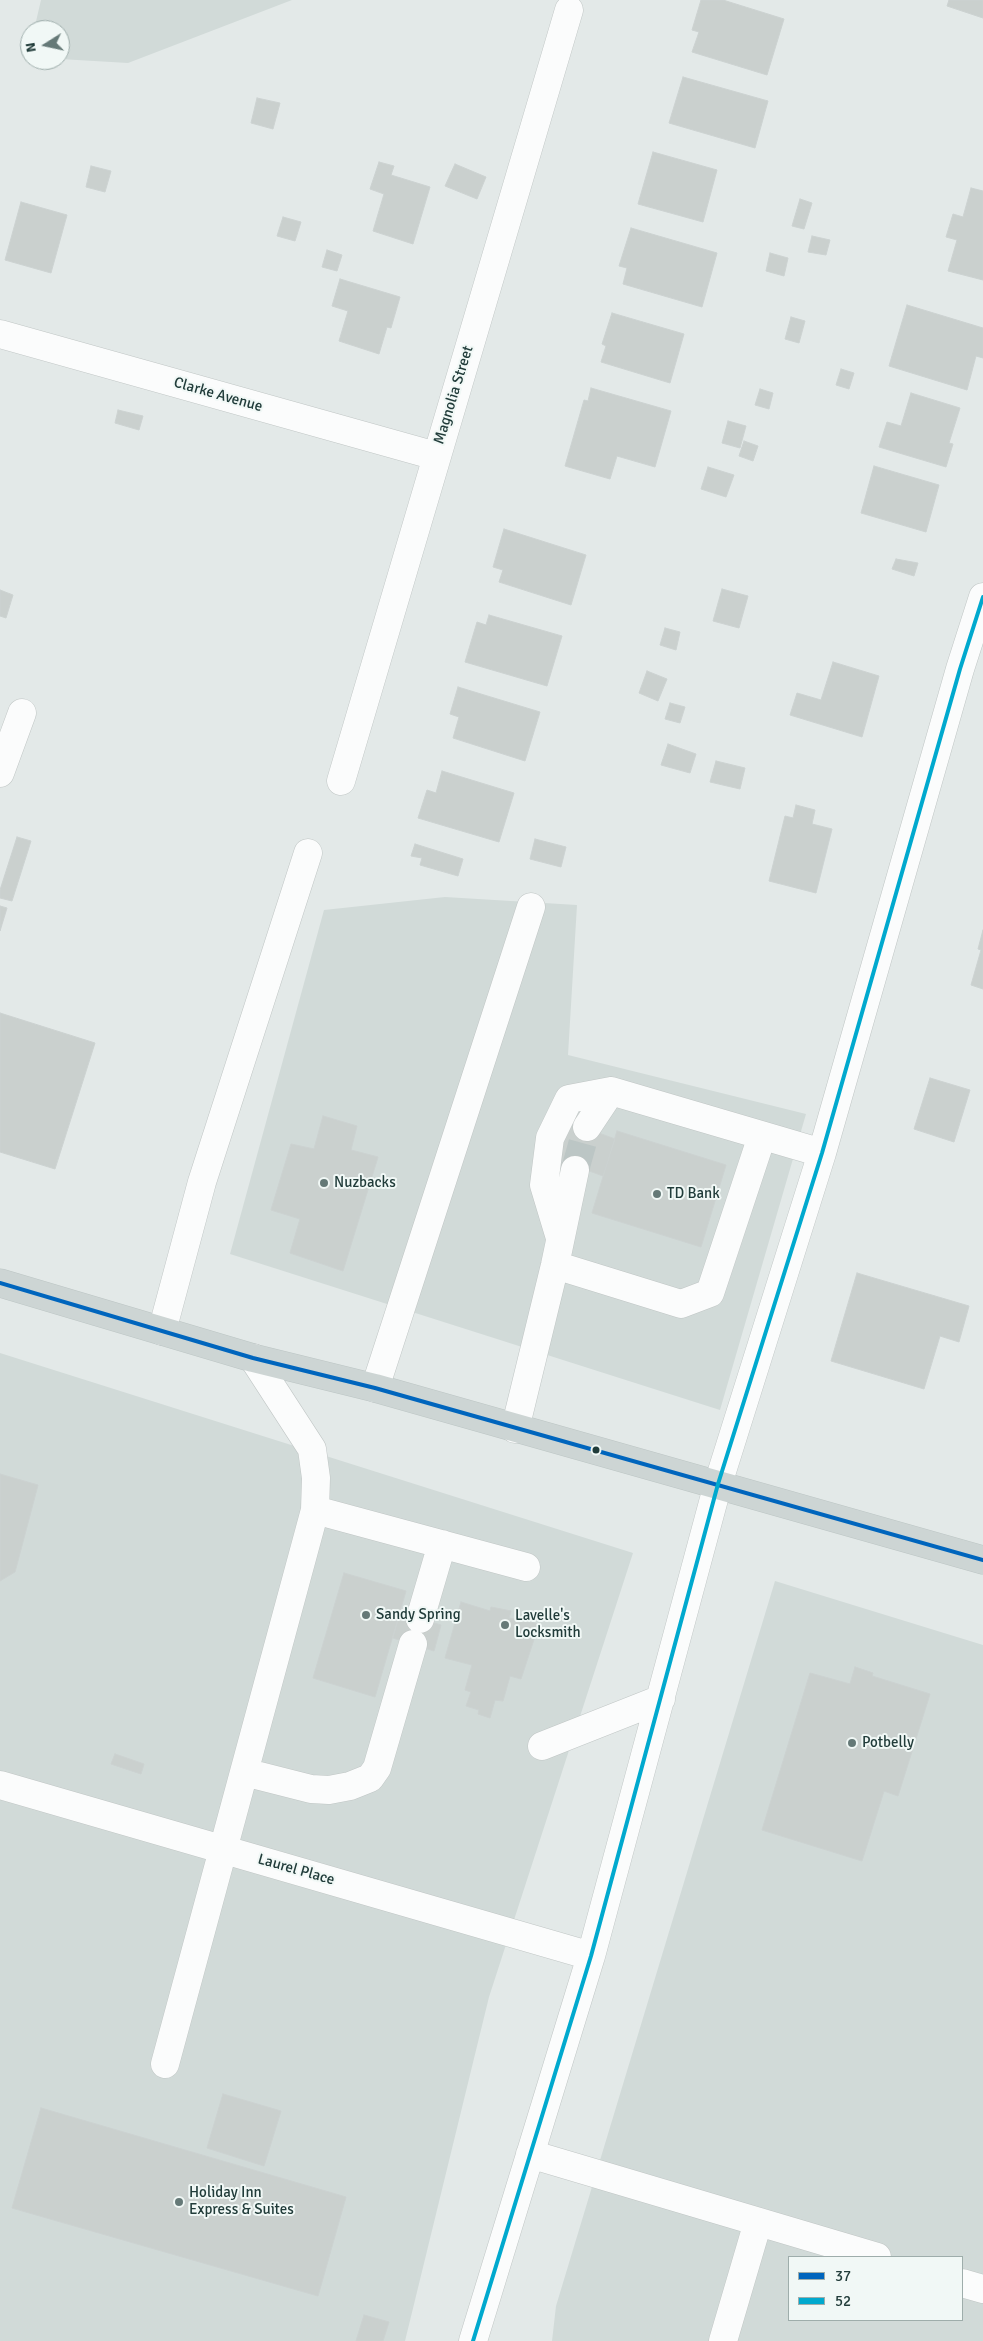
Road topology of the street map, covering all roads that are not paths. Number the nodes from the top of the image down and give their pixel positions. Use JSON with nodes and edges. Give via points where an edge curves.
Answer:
{"nodes":[{"id":1,"x":569,"y":10,"type":"dead end"},
{"id":2,"x":0,"y":334,"type":"edge"},
{"id":3,"x":436,"y":456,"type":"junction"},
{"id":4,"x":983,"y":597,"type":"edge"},
{"id":5,"x":22,"y":712,"type":"dead end"},
{"id":6,"x":0,"y":773,"type":"edge"},
{"id":7,"x":341,"y":780,"type":"dead end"},
{"id":8,"x":308,"y":853,"type":"dead end"},
{"id":9,"x":531,"y":907,"type":"dead end"},
{"id":10,"x":611,"y":1091,"type":"junction"},
{"id":11,"x":587,"y":1127,"type":"tunnel mouth"},
{"id":12,"x":762,"y":1136,"type":"junction"},
{"id":13,"x":822,"y":1153,"type":"junction"},
{"id":14,"x":575,"y":1170,"type":"tunnel mouth"},
{"id":15,"x":558,"y":1252,"type":"junction"},
{"id":16,"x":0,"y":1283,"type":"edge"},
{"id":17,"x":162,"y":1331,"type":"junction"},
{"id":18,"x":253,"y":1358,"type":"junction"},
{"id":19,"x":375,"y":1388,"type":"junction"},
{"id":20,"x":515,"y":1429,"type":"junction"},
{"id":21,"x":718,"y":1484,"type":"junction"},
{"id":22,"x":315,"y":1510,"type":"junction"},
{"id":23,"x":442,"y":1544,"type":"junction"},
{"id":24,"x":983,"y":1560,"type":"edge"},
{"id":25,"x":526,"y":1568,"type":"dead end"},
{"id":26,"x":661,"y":1698,"type":"junction"},
{"id":27,"x":542,"y":1746,"type":"dead end"},
{"id":28,"x":244,"y":1772,"type":"junction"},
{"id":29,"x":0,"y":1785,"type":"edge"},
{"id":30,"x":223,"y":1850,"type":"junction"},
{"id":31,"x":591,"y":1956,"type":"junction"},
{"id":32,"x":165,"y":2064,"type":"dead end"},
{"id":33,"x":530,"y":2154,"type":"junction"},
{"id":34,"x":758,"y":2222,"type":"junction"},
{"id":35,"x":874,"y":2256,"type":"edge"},
{"id":36,"x":963,"y":2282,"type":"edge"},
{"id":37,"x":983,"y":2289,"type":"edge"},
{"id":38,"x":473,"y":2341,"type":"edge"},
{"id":39,"x":723,"y":2341,"type":"edge"}],
"edges":[{"from":1,"to":3,"type":"street","name":"Magnolia Street"},
{"from":2,"to":3,"type":"street","name":"Clarke Avenue"},
{"from":3,"to":7,"type":"street","name":"Magnolia Street"},
{"from":4,"to":13,"type":"street"},
{"from":5,"to":6,"type":"street"},
{"from":8,"to":17,"type":"street","via":[[202,1182]]},
{"from":9,"to":19,"type":"street"},
{"from":10,"to":11,"type":"street"},
{"from":10,"to":12,"type":"street"},
{"from":10,"to":15,"type":"street","via":[[569,1099],[550,1138],[544,1185]]},
{"from":12,"to":13,"type":"street"},
{"from":12,"to":15,"type":"street","via":[[710,1293],[681,1304]]},
{"from":13,"to":21,"type":"street"},
{"from":14,"to":15,"type":"street"},
{"from":15,"to":20,"type":"street"},
{"from":16,"to":17,"type":"main road"},
{"from":17,"to":18,"type":"main road"},
{"from":18,"to":19,"type":"main road"},
{"from":18,"to":22,"type":"street","via":[[312,1450],[316,1478]]},
{"from":19,"to":20,"type":"main road"},
{"from":20,"to":21,"type":"main road"},
{"from":21,"to":24,"type":"main road"},
{"from":21,"to":26,"type":"street"},
{"from":22,"to":23,"type":"street"},
{"from":22,"to":28,"type":"street"},
{"from":23,"to":25,"type":"street"},
{"from":23,"to":28,"type":"street","via":[[377,1768],[370,1778],[329,1790],[311,1789]]},
{"from":26,"to":27,"type":"street"},
{"from":26,"to":31,"type":"street"},
{"from":28,"to":30,"type":"street"},
{"from":29,"to":30,"type":"street","name":"Laurel Place"},
{"from":30,"to":31,"type":"street","name":"Laurel Place"},
{"from":30,"to":32,"type":"street"},
{"from":31,"to":33,"type":"street"},
{"from":33,"to":34,"type":"street"},
{"from":33,"to":38,"type":"street"},
{"from":34,"to":35,"type":"street"},
{"from":34,"to":39,"type":"street"},
{"from":36,"to":37,"type":"street"}]}
